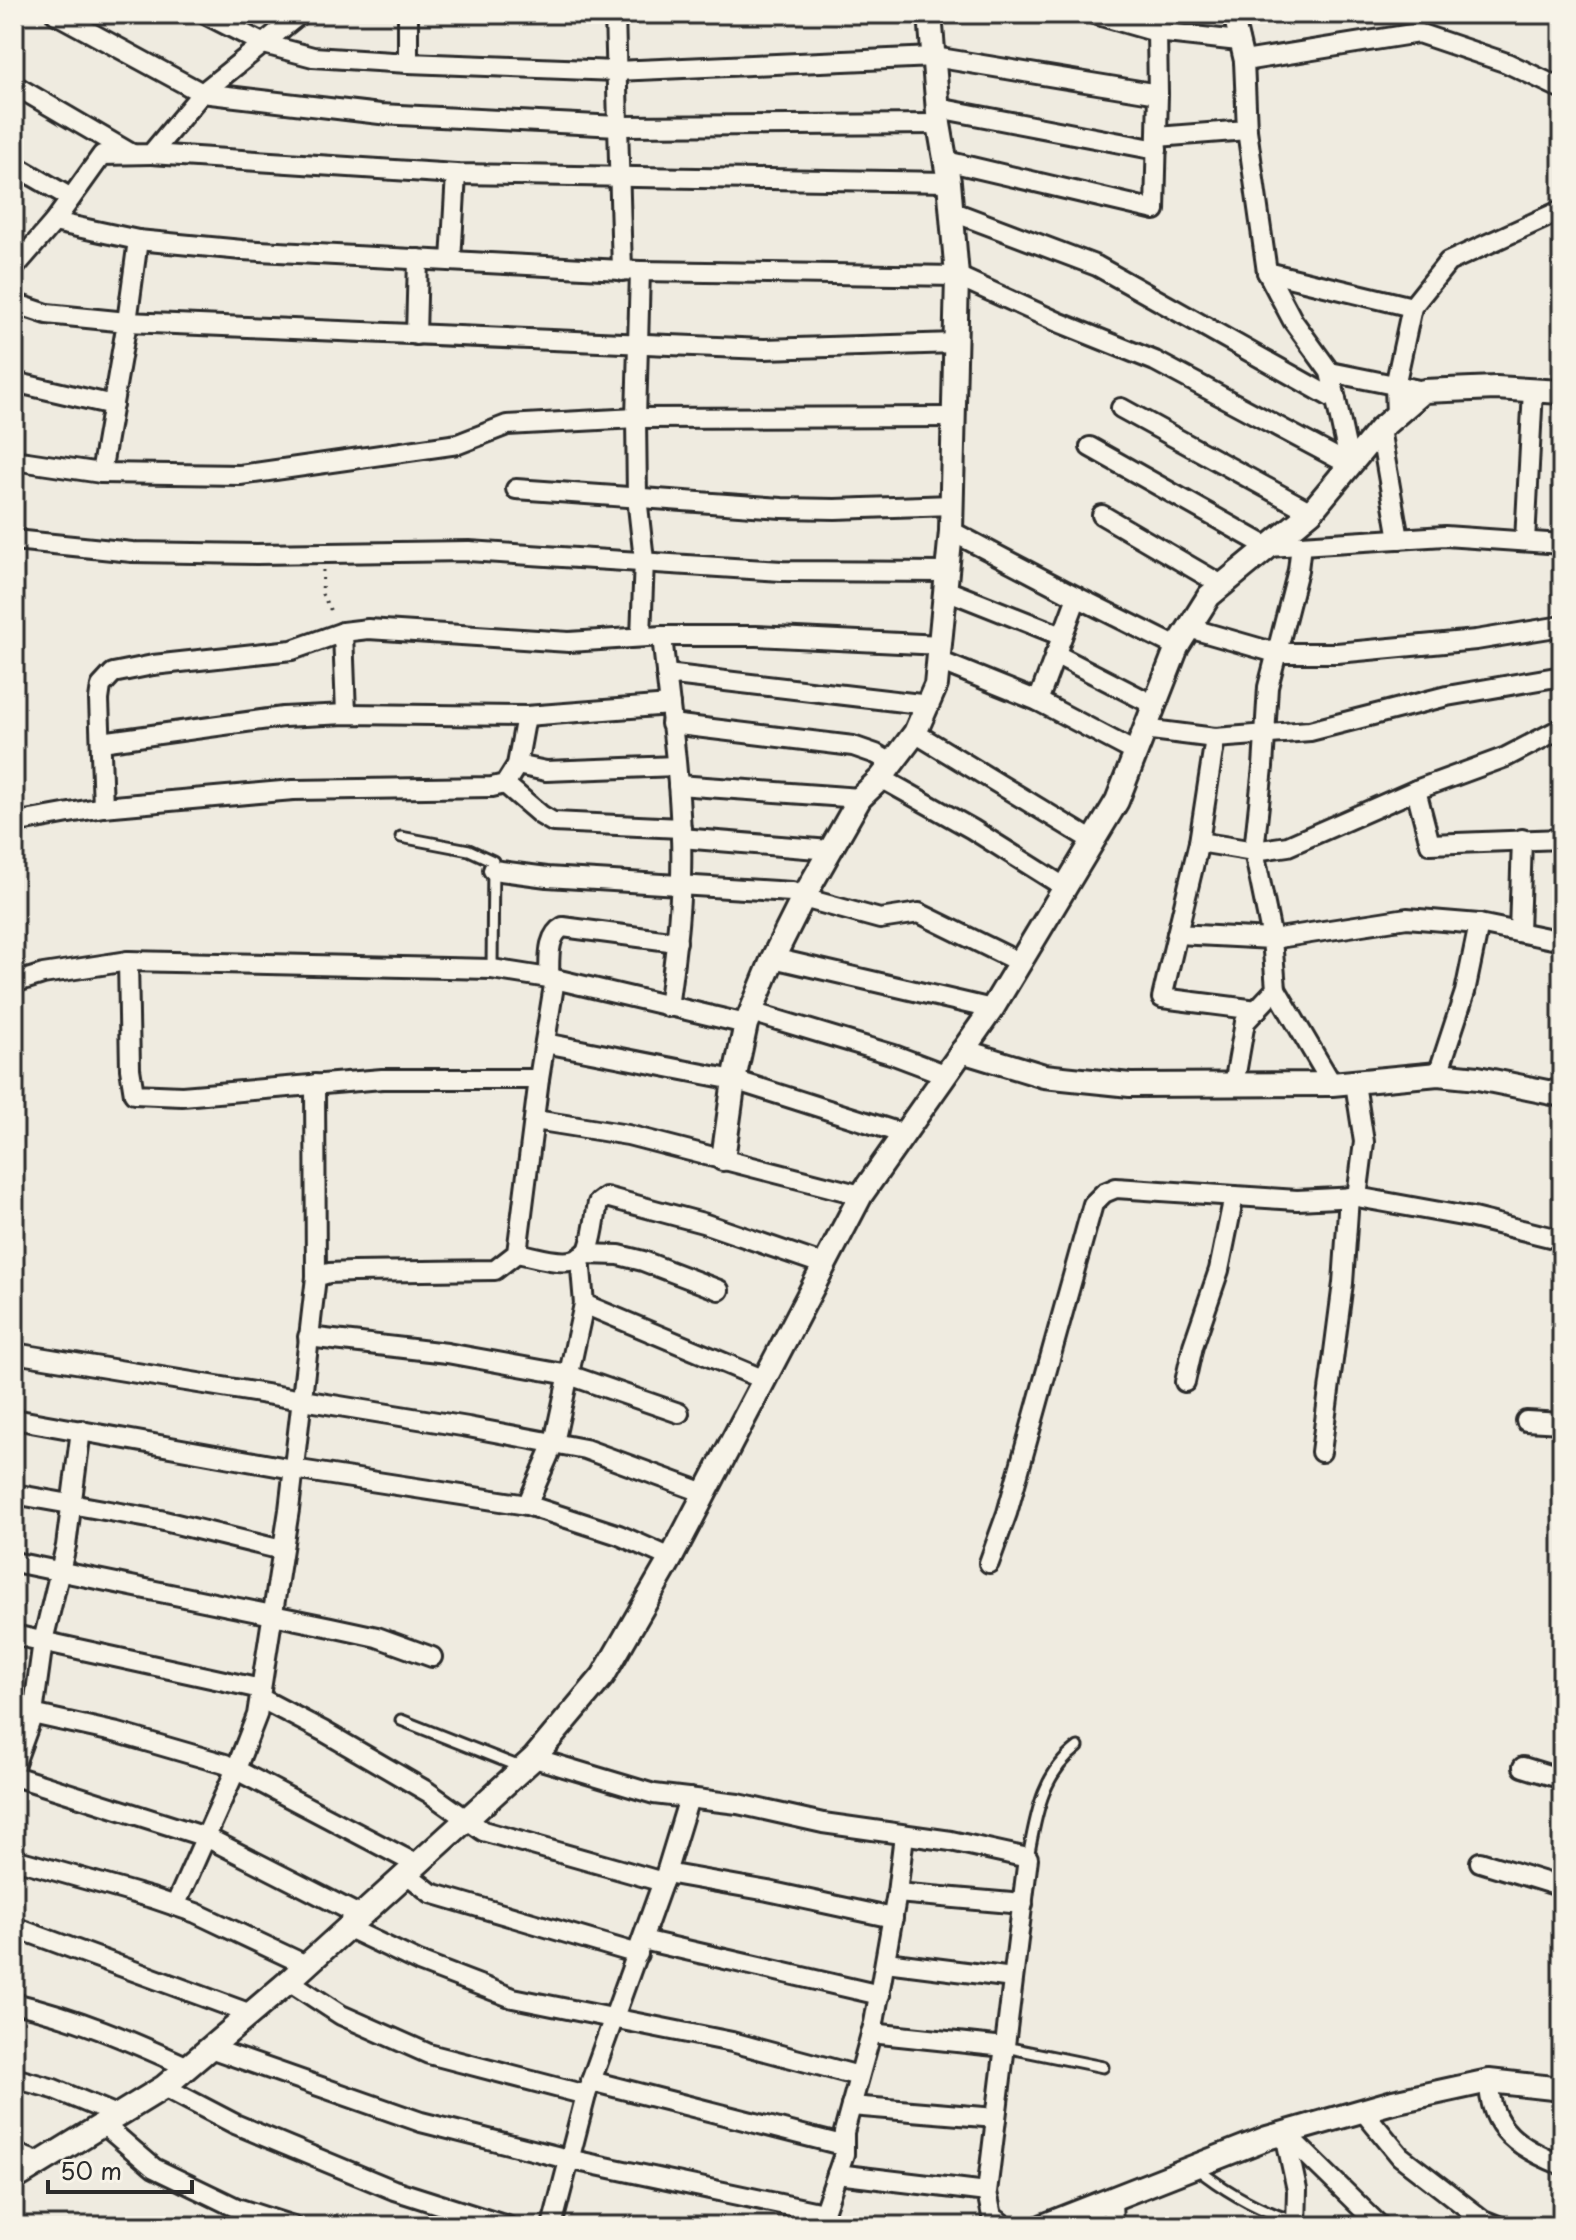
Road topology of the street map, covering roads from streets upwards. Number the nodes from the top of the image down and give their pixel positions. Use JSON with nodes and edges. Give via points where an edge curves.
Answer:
{"nodes":[{"id":1,"x":205,"y":14,"type":"edge"},
{"id":2,"x":300,"y":14,"type":"edge"},
{"id":3,"x":408,"y":14,"type":"edge"},
{"id":4,"x":615,"y":14,"type":"edge"},
{"id":5,"x":930,"y":14,"type":"edge"},
{"id":6,"x":1094,"y":14,"type":"edge"},
{"id":7,"x":1233,"y":14,"type":"edge"},
{"id":8,"x":1425,"y":14,"type":"edge"},
{"id":9,"x":61,"y":15,"type":"edge"},
{"id":10,"x":1157,"y":32,"type":"junction"},
{"id":11,"x":1418,"y":33,"type":"junction"},
{"id":12,"x":1239,"y":41,"type":"junction"},
{"id":13,"x":264,"y":44,"type":"junction"},
{"id":14,"x":934,"y":57,"type":"junction"},
{"id":15,"x":1244,"y":61,"type":"junction"},
{"id":16,"x":408,"y":63,"type":"junction"},
{"id":17,"x":616,"y":71,"type":"junction"},
{"id":18,"x":14,"y":85,"type":"edge"},
{"id":19,"x":1562,"y":89,"type":"edge"},
{"id":20,"x":202,"y":93,"type":"junction"},
{"id":21,"x":1158,"y":94,"type":"junction"},
{"id":22,"x":938,"y":116,"type":"junction"},
{"id":23,"x":618,"y":126,"type":"junction"},
{"id":24,"x":1247,"y":130,"type":"junction"},
{"id":25,"x":1157,"y":143,"type":"junction"},
{"id":26,"x":141,"y":154,"type":"junction"},
{"id":27,"x":14,"y":165,"type":"edge"},
{"id":28,"x":947,"y":172,"type":"junction"},
{"id":29,"x":456,"y":174,"type":"junction"},
{"id":30,"x":619,"y":176,"type":"junction"},
{"id":31,"x":71,"y":198,"type":"junction"},
{"id":32,"x":1562,"y":210,"type":"edge"},
{"id":33,"x":951,"y":211,"type":"junction"},
{"id":34,"x":54,"y":222,"type":"junction"},
{"id":35,"x":138,"y":240,"type":"junction"},
{"id":36,"x":17,"y":259,"type":"edge"},
{"id":37,"x":418,"y":259,"type":"junction"},
{"id":38,"x":451,"y":261,"type":"junction"},
{"id":39,"x":631,"y":271,"type":"junction"},
{"id":40,"x":1267,"y":272,"type":"junction"},
{"id":41,"x":957,"y":276,"type":"junction"},
{"id":42,"x":14,"y":303,"type":"edge"},
{"id":43,"x":1412,"y":307,"type":"junction"},
{"id":44,"x":127,"y":322,"type":"junction"},
{"id":45,"x":416,"y":335,"type":"junction"},
{"id":46,"x":956,"y":343,"type":"junction"},
{"id":47,"x":636,"y":344,"type":"junction"},
{"id":48,"x":1330,"y":372,"type":"junction"},
{"id":49,"x":14,"y":382,"type":"edge"},
{"id":50,"x":1395,"y":386,"type":"junction"},
{"id":51,"x":1533,"y":390,"type":"junction"},
{"id":52,"x":1424,"y":391,"type":"junction"},
{"id":53,"x":1562,"y":392,"type":"edge"},
{"id":54,"x":1336,"y":400,"type":"junction"},
{"id":55,"x":113,"y":405,"type":"junction"},
{"id":56,"x":1121,"y":408,"type":"dead end"},
{"id":57,"x":955,"y":417,"type":"junction"},
{"id":58,"x":636,"y":418,"type":"junction"},
{"id":59,"x":1388,"y":422,"type":"junction"},
{"id":60,"x":1090,"y":447,"type":"dead end"},
{"id":61,"x":14,"y":460,"type":"edge"},
{"id":62,"x":1350,"y":465,"type":"junction"},
{"id":63,"x":101,"y":473,"type":"junction"},
{"id":64,"x":516,"y":489,"type":"dead end"},
{"id":65,"x":637,"y":497,"type":"junction"},
{"id":66,"x":952,"y":505,"type":"junction"},
{"id":67,"x":1311,"y":512,"type":"junction"},
{"id":68,"x":1102,"y":515,"type":"dead end"},
{"id":69,"x":951,"y":531,"type":"junction"},
{"id":70,"x":1399,"y":539,"type":"junction"},
{"id":71,"x":14,"y":540,"type":"edge"},
{"id":72,"x":1525,"y":541,"type":"junction"},
{"id":73,"x":1562,"y":544,"type":"edge"},
{"id":74,"x":1301,"y":545,"type":"junction"},
{"id":75,"x":1268,"y":547,"type":"junction"},
{"id":76,"x":644,"y":560,"type":"junction"},
{"id":77,"x":947,"y":581,"type":"junction"},
{"id":78,"x":1222,"y":585,"type":"junction"},
{"id":79,"x":1077,"y":597,"type":"junction"},
{"id":80,"x":1562,"y":626,"type":"edge"},
{"id":81,"x":343,"y":632,"type":"junction"},
{"id":82,"x":641,"y":636,"type":"junction"},
{"id":83,"x":662,"y":636,"type":"junction"},
{"id":84,"x":1062,"y":636,"type":"junction"},
{"id":85,"x":1183,"y":637,"type":"junction"},
{"id":86,"x":940,"y":653,"type":"junction"},
{"id":87,"x":1276,"y":653,"type":"junction"},
{"id":88,"x":1055,"y":654,"type":"junction"},
{"id":89,"x":666,"y":674,"type":"junction"},
{"id":90,"x":1562,"y":676,"type":"edge"},
{"id":91,"x":1038,"y":701,"type":"junction"},
{"id":92,"x":929,"y":705,"type":"junction"},
{"id":93,"x":1154,"y":705,"type":"junction"},
{"id":94,"x":346,"y":714,"type":"junction"},
{"id":95,"x":670,"y":714,"type":"junction"},
{"id":96,"x":526,"y":716,"type":"junction"},
{"id":97,"x":1562,"y":728,"type":"edge"},
{"id":98,"x":1144,"y":729,"type":"junction"},
{"id":99,"x":915,"y":733,"type":"junction"},
{"id":100,"x":1264,"y":736,"type":"junction"},
{"id":101,"x":1215,"y":738,"type":"junction"},
{"id":102,"x":101,"y":742,"type":"junction"},
{"id":103,"x":1135,"y":752,"type":"junction"},
{"id":104,"x":517,"y":765,"type":"junction"},
{"id":105,"x":676,"y":766,"type":"junction"},
{"id":106,"x":886,"y":770,"type":"junction"},
{"id":107,"x":505,"y":784,"type":"junction"},
{"id":108,"x":678,"y":785,"type":"junction"},
{"id":109,"x":1416,"y":790,"type":"junction"},
{"id":110,"x":860,"y":798,"type":"junction"},
{"id":111,"x":103,"y":807,"type":"junction"},
{"id":112,"x":14,"y":823,"type":"edge"},
{"id":113,"x":681,"y":833,"type":"junction"},
{"id":114,"x":1522,"y":839,"type":"junction"},
{"id":115,"x":1562,"y":839,"type":"edge"},
{"id":116,"x":1093,"y":841,"type":"junction"},
{"id":117,"x":1199,"y":842,"type":"junction"},
{"id":118,"x":830,"y":850,"type":"junction"},
{"id":119,"x":1254,"y":851,"type":"junction"},
{"id":120,"x":493,"y":870,"type":"road end"},
{"id":121,"x":681,"y":886,"type":"junction"},
{"id":122,"x":1066,"y":888,"type":"junction"},
{"id":123,"x":803,"y":898,"type":"junction"},
{"id":124,"x":1479,"y":924,"type":"junction"},
{"id":125,"x":1519,"y":932,"type":"junction"},
{"id":126,"x":1177,"y":934,"type":"junction"},
{"id":127,"x":1272,"y":939,"type":"junction"},
{"id":128,"x":1562,"y":941,"type":"edge"},
{"id":129,"x":677,"y":942,"type":"junction"},
{"id":130,"x":773,"y":958,"type":"junction"},
{"id":131,"x":128,"y":961,"type":"junction"},
{"id":132,"x":1021,"y":963,"type":"junction"},
{"id":133,"x":552,"y":979,"type":"junction"},
{"id":134,"x":14,"y":983,"type":"edge"},
{"id":135,"x":1276,"y":989,"type":"junction"},
{"id":136,"x":668,"y":1007,"type":"junction"},
{"id":137,"x":992,"y":1009,"type":"junction"},
{"id":138,"x":1257,"y":1010,"type":"junction"},
{"id":139,"x":748,"y":1018,"type":"junction"},
{"id":140,"x":545,"y":1043,"type":"junction"},
{"id":141,"x":962,"y":1051,"type":"junction"},
{"id":142,"x":1438,"y":1074,"type":"junction"},
{"id":143,"x":947,"y":1075,"type":"junction"},
{"id":144,"x":539,"y":1079,"type":"junction"},
{"id":145,"x":734,"y":1080,"type":"junction"},
{"id":146,"x":1355,"y":1083,"type":"junction"},
{"id":147,"x":315,"y":1084,"type":"junction"},
{"id":148,"x":1332,"y":1084,"type":"junction"},
{"id":149,"x":1234,"y":1085,"type":"junction"},
{"id":150,"x":1562,"y":1095,"type":"edge"},
{"id":151,"x":535,"y":1120,"type":"junction"},
{"id":152,"x":904,"y":1134,"type":"junction"},
{"id":153,"x":723,"y":1159,"type":"junction"},
{"id":154,"x":861,"y":1195,"type":"junction"},
{"id":155,"x":1234,"y":1196,"type":"junction"},
{"id":156,"x":1353,"y":1197,"type":"junction"},
{"id":157,"x":1562,"y":1240,"type":"edge"},
{"id":158,"x":517,"y":1253,"type":"junction"},
{"id":159,"x":582,"y":1255,"type":"junction"},
{"id":160,"x":825,"y":1265,"type":"junction"},
{"id":161,"x":316,"y":1277,"type":"junction"},
{"id":162,"x":719,"y":1290,"type":"dead end"},
{"id":163,"x":584,"y":1304,"type":"junction"},
{"id":164,"x":308,"y":1337,"type":"junction"},
{"id":165,"x":14,"y":1353,"type":"edge"},
{"id":166,"x":569,"y":1375,"type":"junction"},
{"id":167,"x":765,"y":1380,"type":"junction"},
{"id":168,"x":1185,"y":1382,"type":"dead end"},
{"id":169,"x":301,"y":1400,"type":"junction"},
{"id":170,"x":679,"y":1413,"type":"dead end"},
{"id":171,"x":14,"y":1419,"type":"edge"},
{"id":172,"x":1526,"y":1421,"type":"dead end"},
{"id":173,"x":1562,"y":1423,"type":"edge"},
{"id":174,"x":81,"y":1430,"type":"junction"},
{"id":175,"x":554,"y":1443,"type":"junction"},
{"id":176,"x":1321,"y":1452,"type":"dead end"},
{"id":177,"x":293,"y":1469,"type":"junction"},
{"id":178,"x":705,"y":1493,"type":"junction"},
{"id":179,"x":14,"y":1494,"type":"edge"},
{"id":180,"x":71,"y":1504,"type":"junction"},
{"id":181,"x":527,"y":1505,"type":"junction"},
{"id":182,"x":282,"y":1550,"type":"junction"},
{"id":183,"x":671,"y":1558,"type":"junction"},
{"id":184,"x":14,"y":1562,"type":"edge"},
{"id":185,"x":989,"y":1563,"type":"dead end"},
{"id":186,"x":60,"y":1569,"type":"junction"},
{"id":187,"x":272,"y":1616,"type":"junction"},
{"id":188,"x":14,"y":1635,"type":"edge"},
{"id":189,"x":43,"y":1641,"type":"junction"},
{"id":190,"x":432,"y":1657,"type":"dead end"},
{"id":191,"x":260,"y":1693,"type":"junction"},
{"id":192,"x":14,"y":1710,"type":"edge"},
{"id":193,"x":33,"y":1714,"type":"junction"},
{"id":194,"x":528,"y":1763,"type":"junction"},
{"id":195,"x":14,"y":1766,"type":"edge"},
{"id":196,"x":1523,"y":1767,"type":"dead end"},
{"id":197,"x":236,"y":1769,"type":"junction"},
{"id":198,"x":14,"y":1776,"type":"edge"},
{"id":199,"x":1562,"y":1779,"type":"edge"},
{"id":200,"x":689,"y":1798,"type":"junction"},
{"id":201,"x":468,"y":1819,"type":"junction"},
{"id":202,"x":904,"y":1835,"type":"junction"},
{"id":203,"x":206,"y":1837,"type":"junction"},
{"id":204,"x":14,"y":1859,"type":"edge"},
{"id":205,"x":1480,"y":1862,"type":"dead end"},
{"id":206,"x":412,"y":1870,"type":"junction"},
{"id":207,"x":665,"y":1877,"type":"junction"},
{"id":208,"x":1562,"y":1887,"type":"edge"},
{"id":209,"x":897,"y":1893,"type":"junction"},
{"id":210,"x":1023,"y":1904,"type":"junction"},
{"id":211,"x":175,"y":1906,"type":"junction"},
{"id":212,"x":893,"y":1918,"type":"junction"},
{"id":213,"x":354,"y":1922,"type":"junction"},
{"id":214,"x":14,"y":1927,"type":"edge"},
{"id":215,"x":640,"y":1947,"type":"junction"},
{"id":216,"x":886,"y":1962,"type":"junction"},
{"id":217,"x":306,"y":1965,"type":"junction"},
{"id":218,"x":1013,"y":1978,"type":"junction"},
{"id":219,"x":289,"y":1981,"type":"junction"},
{"id":220,"x":880,"y":1995,"type":"junction"},
{"id":221,"x":14,"y":2003,"type":"edge"},
{"id":222,"x":251,"y":2014,"type":"junction"},
{"id":223,"x":614,"y":2019,"type":"junction"},
{"id":224,"x":871,"y":2033,"type":"junction"},
{"id":225,"x":1005,"y":2047,"type":"junction"},
{"id":226,"x":210,"y":2048,"type":"junction"},
{"id":227,"x":188,"y":2067,"type":"junction"},
{"id":228,"x":859,"y":2076,"type":"junction"},
{"id":229,"x":14,"y":2078,"type":"edge"},
{"id":230,"x":1489,"y":2081,"type":"junction"},
{"id":231,"x":164,"y":2087,"type":"junction"},
{"id":232,"x":588,"y":2088,"type":"junction"},
{"id":233,"x":1562,"y":2089,"type":"edge"},
{"id":234,"x":851,"y":2106,"type":"junction"},
{"id":235,"x":1363,"y":2111,"type":"junction"},
{"id":236,"x":996,"y":2118,"type":"junction"},
{"id":237,"x":110,"y":2120,"type":"junction"},
{"id":238,"x":1285,"y":2133,"type":"junction"},
{"id":239,"x":843,"y":2149,"type":"junction"},
{"id":240,"x":14,"y":2153,"type":"edge"},
{"id":241,"x":568,"y":2159,"type":"junction"},
{"id":242,"x":40,"y":2163,"type":"junction"},
{"id":243,"x":1562,"y":2165,"type":"edge"},
{"id":244,"x":837,"y":2174,"type":"junction"},
{"id":245,"x":14,"y":2179,"type":"edge"},
{"id":246,"x":987,"y":2192,"type":"junction"},
{"id":247,"x":1112,"y":2199,"type":"junction"},
{"id":248,"x":821,"y":2220,"type":"edge"},
{"id":249,"x":1296,"y":2224,"type":"edge"},
{"id":250,"x":558,"y":2225,"type":"edge"},
{"id":251,"x":293,"y":2226,"type":"edge"},
{"id":252,"x":507,"y":2226,"type":"edge"},
{"id":253,"x":1005,"y":2226,"type":"edge"},
{"id":254,"x":1043,"y":2226,"type":"edge"},
{"id":255,"x":1113,"y":2226,"type":"edge"},
{"id":256,"x":1380,"y":2226,"type":"edge"},
{"id":257,"x":1498,"y":2226,"type":"edge"}],
"edges":[{"from":1,"to":13,"type":"street"},
{"from":2,"to":13,"type":"street"},
{"from":3,"to":16,"type":"street"},
{"from":4,"to":17,"type":"street"},
{"from":5,"to":14,"type":"street"},
{"from":6,"to":10,"type":"street"},
{"from":7,"to":12,"type":"street"},
{"from":8,"to":11,"type":"street"},
{"from":9,"to":20,"type":"street"},
{"from":10,"to":12,"type":"street"},
{"from":10,"to":21,"type":"street"},
{"from":11,"to":15,"type":"street"},
{"from":11,"to":19,"type":"street","via":[[1507,63]]},
{"from":12,"to":15,"type":"street"},
{"from":13,"to":16,"type":"street","via":[[313,57]]},
{"from":13,"to":20,"type":"street"},
{"from":14,"to":17,"type":"street"},
{"from":14,"to":21,"type":"street"},
{"from":14,"to":22,"type":"street"},
{"from":15,"to":24,"type":"street"},
{"from":16,"to":17,"type":"street"},
{"from":17,"to":23,"type":"street"},
{"from":18,"to":26,"type":"street"},
{"from":20,"to":23,"type":"street","via":[[380,114]]},
{"from":20,"to":26,"type":"street"},
{"from":21,"to":25,"type":"street"},
{"from":22,"to":23,"type":"street"},
{"from":22,"to":25,"type":"street"},
{"from":22,"to":28,"type":"street"},
{"from":23,"to":30,"type":"street"},
{"from":24,"to":25,"type":"street"},
{"from":24,"to":40,"type":"street"},
{"from":25,"to":28,"type":"street","via":[[1155,210]]},
{"from":26,"to":29,"type":"street"},
{"from":26,"to":31,"type":"street","via":[[102,155]]},
{"from":27,"to":31,"type":"street"},
{"from":28,"to":30,"type":"street"},
{"from":28,"to":33,"type":"street"},
{"from":29,"to":30,"type":"street"},
{"from":29,"to":38,"type":"street"},
{"from":30,"to":39,"type":"street"},
{"from":31,"to":34,"type":"street"},
{"from":32,"to":43,"type":"street","via":[[1448,262]]},
{"from":33,"to":41,"type":"street"},
{"from":33,"to":54,"type":"street","via":[[1097,266]]},
{"from":34,"to":35,"type":"street"},
{"from":34,"to":36,"type":"street"},
{"from":35,"to":37,"type":"street"},
{"from":35,"to":44,"type":"street"},
{"from":37,"to":38,"type":"street"},
{"from":37,"to":45,"type":"street"},
{"from":38,"to":39,"type":"street"},
{"from":39,"to":41,"type":"street"},
{"from":39,"to":47,"type":"street"},
{"from":40,"to":43,"type":"street"},
{"from":40,"to":48,"type":"street","via":[[1293,321]]},
{"from":41,"to":46,"type":"street"},
{"from":41,"to":62,"type":"street","via":[[1155,361]]},
{"from":42,"to":44,"type":"street","via":[[47,314]]},
{"from":43,"to":50,"type":"street"},
{"from":44,"to":45,"type":"street"},
{"from":44,"to":55,"type":"street"},
{"from":45,"to":47,"type":"street"},
{"from":46,"to":47,"type":"street","via":[[764,349]]},
{"from":46,"to":57,"type":"street"},
{"from":47,"to":58,"type":"street"},
{"from":48,"to":50,"type":"street"},
{"from":48,"to":54,"type":"street"},
{"from":49,"to":55,"type":"street"},
{"from":50,"to":52,"type":"street"},
{"from":50,"to":59,"type":"street"},
{"from":51,"to":52,"type":"street"},
{"from":51,"to":53,"type":"street"},
{"from":51,"to":72,"type":"street"},
{"from":52,"to":59,"type":"street"},
{"from":54,"to":62,"type":"street"},
{"from":55,"to":63,"type":"street"},
{"from":56,"to":67,"type":"street"},
{"from":57,"to":58,"type":"street"},
{"from":57,"to":66,"type":"street"},
{"from":58,"to":63,"type":"street","via":[[507,425],[458,444],[240,475]]},
{"from":58,"to":65,"type":"street"},
{"from":59,"to":62,"type":"street"},
{"from":59,"to":70,"type":"street"},
{"from":60,"to":75,"type":"street"},
{"from":61,"to":63,"type":"street"},
{"from":62,"to":67,"type":"street"},
{"from":64,"to":65,"type":"street"},
{"from":65,"to":66,"type":"street","via":[[782,508]]},
{"from":65,"to":76,"type":"street"},
{"from":66,"to":69,"type":"street"},
{"from":67,"to":75,"type":"street"},
{"from":68,"to":78,"type":"street"},
{"from":69,"to":77,"type":"street"},
{"from":69,"to":79,"type":"street"},
{"from":70,"to":72,"type":"street"},
{"from":70,"to":74,"type":"street"},
{"from":71,"to":76,"type":"street","via":[[132,552],[469,551]]},
{"from":72,"to":73,"type":"street"},
{"from":74,"to":75,"type":"street"},
{"from":74,"to":87,"type":"street"},
{"from":75,"to":78,"type":"street"},
{"from":76,"to":77,"type":"street"},
{"from":76,"to":82,"type":"street"},
{"from":77,"to":84,"type":"street"},
{"from":77,"to":86,"type":"street"},
{"from":78,"to":85,"type":"street"},
{"from":79,"to":84,"type":"street"},
{"from":79,"to":85,"type":"street"},
{"from":80,"to":87,"type":"street","via":[[1476,640]]},
{"from":81,"to":82,"type":"street","via":[[381,629],[569,642]]},
{"from":81,"to":94,"type":"street"},
{"from":81,"to":102,"type":"street","via":[[292,650],[113,673],[99,693]]},
{"from":82,"to":83,"type":"street"},
{"from":83,"to":86,"type":"street","via":[[756,636]]},
{"from":83,"to":89,"type":"street"},
{"from":84,"to":88,"type":"street"},
{"from":85,"to":87,"type":"street"},
{"from":85,"to":93,"type":"street"},
{"from":86,"to":91,"type":"street"},
{"from":86,"to":92,"type":"street"},
{"from":87,"to":100,"type":"street"},
{"from":88,"to":91,"type":"street"},
{"from":88,"to":93,"type":"street"},
{"from":89,"to":92,"type":"street"},
{"from":89,"to":95,"type":"street"},
{"from":90,"to":100,"type":"street","via":[[1447,696],[1310,731]]},
{"from":91,"to":103,"type":"street"},
{"from":92,"to":99,"type":"street"},
{"from":93,"to":98,"type":"street"},
{"from":94,"to":96,"type":"street"},
{"from":94,"to":102,"type":"street","via":[[249,721]]},
{"from":95,"to":96,"type":"street"},
{"from":95,"to":105,"type":"street"},
{"from":95,"to":106,"type":"street","via":[[853,746],[876,754]]},
{"from":96,"to":104,"type":"street"},
{"from":97,"to":109,"type":"street","via":[[1506,757]]},
{"from":98,"to":101,"type":"street"},
{"from":98,"to":103,"type":"street"},
{"from":99,"to":106,"type":"street"},
{"from":99,"to":116,"type":"street"},
{"from":100,"to":101,"type":"street"},
{"from":100,"to":119,"type":"street"},
{"from":101,"to":117,"type":"street"},
{"from":102,"to":111,"type":"street"},
{"from":103,"to":116,"type":"street","via":[[1117,801]]},
{"from":104,"to":105,"type":"street","via":[[546,771]]},
{"from":104,"to":107,"type":"street"},
{"from":105,"to":108,"type":"street"},
{"from":106,"to":110,"type":"street"},
{"from":106,"to":122,"type":"street"},
{"from":107,"to":111,"type":"street","via":[[293,790]]},
{"from":107,"to":113,"type":"street","via":[[553,822]]},
{"from":108,"to":110,"type":"street"},
{"from":108,"to":113,"type":"street"},
{"from":109,"to":114,"type":"street","via":[[1430,844]]},
{"from":109,"to":119,"type":"street","via":[[1288,846]]},
{"from":110,"to":118,"type":"street"},
{"from":111,"to":112,"type":"street"},
{"from":113,"to":118,"type":"street"},
{"from":113,"to":121,"type":"street"},
{"from":114,"to":115,"type":"street"},
{"from":114,"to":125,"type":"street"},
{"from":116,"to":122,"type":"street"},
{"from":117,"to":119,"type":"street"},
{"from":117,"to":126,"type":"street"},
{"from":118,"to":123,"type":"street"},
{"from":119,"to":127,"type":"street"},
{"from":120,"to":121,"type":"street"},
{"from":121,"to":123,"type":"street","via":[[792,892]]},
{"from":121,"to":129,"type":"street"},
{"from":122,"to":132,"type":"street"},
{"from":123,"to":130,"type":"street"},
{"from":123,"to":132,"type":"street","via":[[880,919],[919,913]]},
{"from":124,"to":125,"type":"street"},
{"from":124,"to":127,"type":"street","via":[[1407,918]]},
{"from":124,"to":142,"type":"street","via":[[1465,992]]},
{"from":125,"to":128,"type":"street"},
{"from":126,"to":127,"type":"street"},
{"from":126,"to":138,"type":"street","via":[[1162,998]]},
{"from":127,"to":135,"type":"street"},
{"from":129,"to":133,"type":"street","via":[[563,927],[553,934]]},
{"from":129,"to":136,"type":"street"},
{"from":130,"to":137,"type":"street"},
{"from":130,"to":139,"type":"street"},
{"from":131,"to":133,"type":"street","via":[[492,969]]},
{"from":131,"to":134,"type":"street"},
{"from":131,"to":147,"type":"street","via":[[134,1094],[182,1096]]},
{"from":132,"to":137,"type":"street"},
{"from":133,"to":136,"type":"street"},
{"from":133,"to":140,"type":"street"},
{"from":135,"to":138,"type":"street"},
{"from":135,"to":148,"type":"street"},
{"from":136,"to":139,"type":"street"},
{"from":137,"to":141,"type":"street"},
{"from":138,"to":149,"type":"street","via":[[1245,1022]]},
{"from":139,"to":143,"type":"street","via":[[894,1055]]},
{"from":139,"to":145,"type":"street"},
{"from":140,"to":144,"type":"street"},
{"from":140,"to":145,"type":"street"},
{"from":141,"to":143,"type":"street"},
{"from":141,"to":149,"type":"street","via":[[1044,1076],[1130,1085]]},
{"from":142,"to":146,"type":"street"},
{"from":142,"to":150,"type":"street"},
{"from":143,"to":152,"type":"street"},
{"from":144,"to":147,"type":"street"},
{"from":144,"to":151,"type":"street"},
{"from":145,"to":152,"type":"street"},
{"from":145,"to":153,"type":"street"},
{"from":146,"to":148,"type":"street"},
{"from":146,"to":156,"type":"street","via":[[1364,1142]]},
{"from":147,"to":161,"type":"street"},
{"from":148,"to":149,"type":"street"},
{"from":151,"to":153,"type":"street","via":[[628,1135]]},
{"from":151,"to":158,"type":"street"},
{"from":152,"to":154,"type":"street"},
{"from":153,"to":154,"type":"street"},
{"from":154,"to":160,"type":"street"},
{"from":155,"to":156,"type":"street"},
{"from":155,"to":168,"type":"street","via":[[1219,1270]]},
{"from":155,"to":185,"type":"street","via":[[1116,1188],[1093,1204]]},
{"from":156,"to":157,"type":"street"},
{"from":156,"to":176,"type":"street"},
{"from":158,"to":159,"type":"street","via":[[562,1261]]},
{"from":158,"to":161,"type":"street","via":[[495,1270]]},
{"from":159,"to":160,"type":"street","via":[[598,1203],[606,1197]]},
{"from":159,"to":162,"type":"street","via":[[643,1261]]},
{"from":159,"to":163,"type":"street"},
{"from":160,"to":167,"type":"street"},
{"from":161,"to":164,"type":"street"},
{"from":163,"to":166,"type":"street"},
{"from":163,"to":167,"type":"street"},
{"from":164,"to":166,"type":"street","via":[[447,1353]]},
{"from":164,"to":169,"type":"street"},
{"from":165,"to":169,"type":"street"},
{"from":166,"to":170,"type":"street"},
{"from":166,"to":175,"type":"street"},
{"from":167,"to":178,"type":"street"},
{"from":169,"to":175,"type":"street"},
{"from":169,"to":177,"type":"street"},
{"from":171,"to":174,"type":"street"},
{"from":172,"to":173,"type":"street"},
{"from":174,"to":177,"type":"street"},
{"from":174,"to":180,"type":"street"},
{"from":175,"to":178,"type":"street","via":[[585,1449]]},
{"from":175,"to":181,"type":"street"},
{"from":177,"to":181,"type":"street"},
{"from":177,"to":182,"type":"street"},
{"from":178,"to":183,"type":"street"},
{"from":179,"to":180,"type":"street"},
{"from":180,"to":182,"type":"street"},
{"from":180,"to":186,"type":"street"},
{"from":181,"to":183,"type":"street"},
{"from":182,"to":187,"type":"street"},
{"from":183,"to":194,"type":"street","via":[[603,1676]]},
{"from":184,"to":186,"type":"street"},
{"from":186,"to":187,"type":"street"},
{"from":186,"to":189,"type":"street"},
{"from":187,"to":190,"type":"street","via":[[377,1637]]},
{"from":187,"to":191,"type":"street"},
{"from":188,"to":189,"type":"street"},
{"from":189,"to":191,"type":"street"},
{"from":189,"to":193,"type":"street"},
{"from":191,"to":197,"type":"street"},
{"from":191,"to":201,"type":"street"},
{"from":192,"to":193,"type":"street"},
{"from":193,"to":195,"type":"street"},
{"from":193,"to":197,"type":"street"},
{"from":194,"to":200,"type":"street"},
{"from":194,"to":201,"type":"street"},
{"from":196,"to":199,"type":"street"},
{"from":197,"to":203,"type":"street"},
{"from":197,"to":206,"type":"street"},
{"from":198,"to":203,"type":"street"},
{"from":200,"to":202,"type":"street"},
{"from":200,"to":207,"type":"street"},
{"from":201,"to":206,"type":"street"},
{"from":201,"to":207,"type":"street","via":[[483,1831]]},
{"from":202,"to":209,"type":"street"},
{"from":202,"to":210,"type":"street","via":[[1028,1858]]},
{"from":203,"to":211,"type":"street"},
{"from":203,"to":213,"type":"street"},
{"from":204,"to":211,"type":"street"},
{"from":205,"to":208,"type":"street"},
{"from":206,"to":213,"type":"street"},
{"from":206,"to":215,"type":"street","via":[[431,1893]]},
{"from":207,"to":212,"type":"street","via":[[768,1891]]},
{"from":207,"to":215,"type":"street"},
{"from":209,"to":210,"type":"street"},
{"from":209,"to":212,"type":"street"},
{"from":210,"to":218,"type":"street"},
{"from":211,"to":217,"type":"street"},
{"from":212,"to":216,"type":"street"},
{"from":213,"to":217,"type":"street"},
{"from":213,"to":223,"type":"street","via":[[419,1962],[513,1998]]},
{"from":214,"to":222,"type":"street"},
{"from":215,"to":220,"type":"street"},
{"from":215,"to":223,"type":"street"},
{"from":216,"to":218,"type":"street"},
{"from":216,"to":220,"type":"street"},
{"from":217,"to":219,"type":"street"},
{"from":218,"to":225,"type":"street"},
{"from":219,"to":222,"type":"street"},
{"from":219,"to":232,"type":"street","via":[[341,2015],[429,2054]]},
{"from":220,"to":224,"type":"street"},
{"from":221,"to":227,"type":"street","via":[[115,2033]]},
{"from":222,"to":226,"type":"street"},
{"from":223,"to":228,"type":"street","via":[[732,2042]]},
{"from":223,"to":232,"type":"street"},
{"from":224,"to":225,"type":"street"},
{"from":224,"to":228,"type":"street"},
{"from":225,"to":236,"type":"street"},
{"from":226,"to":227,"type":"street"},
{"from":226,"to":241,"type":"street","via":[[421,2122]]},
{"from":227,"to":231,"type":"street"},
{"from":228,"to":234,"type":"street"},
{"from":229,"to":237,"type":"street","via":[[54,2089]]},
{"from":230,"to":233,"type":"street"},
{"from":230,"to":235,"type":"street"},
{"from":230,"to":243,"type":"street","via":[[1500,2126],[1519,2144]]},
{"from":231,"to":237,"type":"street"},
{"from":231,"to":252,"type":"street","via":[[235,2124],[394,2190]]},
{"from":232,"to":239,"type":"street"},
{"from":232,"to":241,"type":"street"},
{"from":234,"to":236,"type":"street"},
{"from":234,"to":239,"type":"street"},
{"from":235,"to":238,"type":"street"},
{"from":235,"to":257,"type":"street","via":[[1400,2156]]},
{"from":236,"to":246,"type":"street"},
{"from":237,"to":242,"type":"street"},
{"from":237,"to":251,"type":"street","via":[[154,2168],[237,2208]]},
{"from":238,"to":247,"type":"street"},
{"from":238,"to":249,"type":"street","via":[[1297,2190]]},
{"from":238,"to":256,"type":"street"},
{"from":239,"to":244,"type":"street"},
{"from":240,"to":242,"type":"street"},
{"from":241,"to":248,"type":"street"},
{"from":241,"to":250,"type":"street"},
{"from":242,"to":245,"type":"street"},
{"from":244,"to":246,"type":"street"},
{"from":244,"to":248,"type":"street"},
{"from":246,"to":253,"type":"street","via":[[992,2216]]},
{"from":247,"to":254,"type":"street"},
{"from":247,"to":255,"type":"street"}]}
